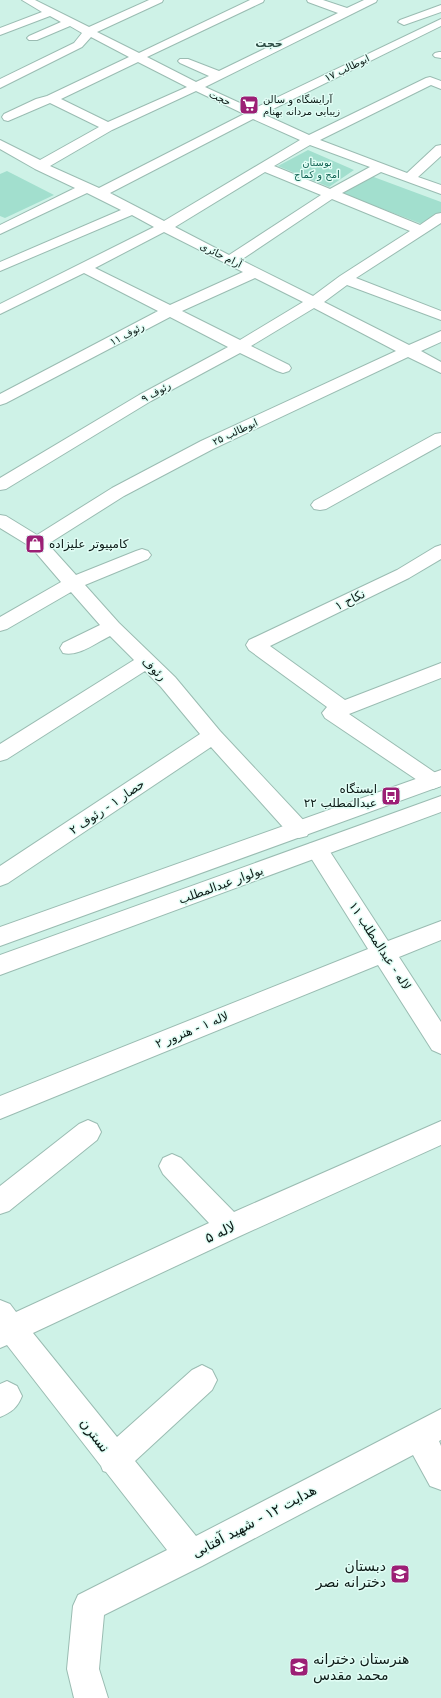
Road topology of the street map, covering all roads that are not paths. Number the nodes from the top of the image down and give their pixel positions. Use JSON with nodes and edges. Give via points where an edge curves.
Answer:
{"nodes":[{"id":1,"x":27,"y":0,"type":"edge"},
{"id":2,"x":158,"y":0,"type":"edge"},
{"id":3,"x":256,"y":0,"type":"edge"},
{"id":4,"x":312,"y":0,"type":"edge"},
{"id":5,"x":372,"y":0,"type":"edge"},
{"id":6,"x":420,"y":2,"type":"dead end"},
{"id":7,"x":52,"y":7,"type":"junction"},
{"id":8,"x":440,"y":9,"type":"edge"},
{"id":9,"x":347,"y":12,"type":"junction"},
{"id":10,"x":70,"y":22,"type":"junction"},
{"id":11,"x":404,"y":22,"type":"dead end"},
{"id":12,"x":441,"y":22,"type":"edge"},
{"id":13,"x":90,"y":31,"type":"junction"},
{"id":14,"x":0,"y":32,"type":"edge"},
{"id":15,"x":33,"y":38,"type":"dead end"},
{"id":16,"x":171,"y":43,"type":"junction"},
{"id":17,"x":185,"y":48,"type":"dead end"},
{"id":18,"x":140,"y":58,"type":"junction"},
{"id":19,"x":184,"y":61,"type":"dead end"},
{"id":20,"x":7,"y":67,"type":"dead end"},
{"id":21,"x":21,"y":72,"type":"junction"},
{"id":22,"x":220,"y":76,"type":"junction"},
{"id":23,"x":0,"y":84,"type":"edge"},
{"id":24,"x":441,"y":85,"type":"edge"},
{"id":25,"x":196,"y":87,"type":"junction"},
{"id":26,"x":51,"y":99,"type":"junction"},
{"id":27,"x":253,"y":114,"type":"junction"},
{"id":28,"x":8,"y":117,"type":"dead end"},
{"id":29,"x":108,"y":127,"type":"junction"},
{"id":30,"x":310,"y":140,"type":"junction"},
{"id":31,"x":0,"y":144,"type":"edge"},
{"id":32,"x":441,"y":149,"type":"edge"},
{"id":33,"x":40,"y":166,"type":"junction"},
{"id":34,"x":264,"y":167,"type":"junction"},
{"id":35,"x":380,"y":167,"type":"junction"},
{"id":36,"x":409,"y":178,"type":"junction"},
{"id":37,"x":86,"y":188,"type":"junction"},
{"id":38,"x":441,"y":190,"type":"edge"},
{"id":39,"x":100,"y":193,"type":"junction"},
{"id":40,"x":331,"y":194,"type":"junction"},
{"id":41,"x":132,"y":210,"type":"junction"},
{"id":42,"x":441,"y":217,"type":"edge"},
{"id":43,"x":164,"y":226,"type":"junction"},
{"id":44,"x":0,"y":230,"type":"edge"},
{"id":45,"x":421,"y":230,"type":"junction"},
{"id":46,"x":230,"y":261,"type":"junction"},
{"id":47,"x":0,"y":267,"type":"edge"},
{"id":48,"x":84,"y":268,"type":"junction"},
{"id":49,"x":256,"y":272,"type":"junction"},
{"id":50,"x":345,"y":279,"type":"junction"},
{"id":51,"x":314,"y":302,"type":"junction"},
{"id":52,"x":0,"y":310,"type":"edge"},
{"id":53,"x":168,"y":312,"type":"junction"},
{"id":54,"x":441,"y":316,"type":"edge"},
{"id":55,"x":441,"y":336,"type":"edge"},
{"id":56,"x":239,"y":347,"type":"junction"},
{"id":57,"x":408,"y":352,"type":"junction"},
{"id":58,"x":283,"y":368,"type":"dead end"},
{"id":59,"x":441,"y":368,"type":"edge"},
{"id":60,"x":0,"y":400,"type":"edge"},
{"id":61,"x":441,"y":438,"type":"edge"},
{"id":62,"x":0,"y":485,"type":"edge"},
{"id":63,"x":320,"y":505,"type":"dead end"},
{"id":64,"x":0,"y":520,"type":"edge"},
{"id":65,"x":37,"y":543,"type":"junction"},
{"id":66,"x":441,"y":551,"type":"edge"},
{"id":67,"x":142,"y":555,"type":"dead end"},
{"id":68,"x":73,"y":582,"type":"junction"},
{"id":69,"x":0,"y":625,"type":"edge"},
{"id":70,"x":112,"y":627,"type":"junction"},
{"id":71,"x":70,"y":648,"type":"dead end"},
{"id":72,"x":146,"y":662,"type":"junction"},
{"id":73,"x":441,"y":670,"type":"edge"},
{"id":74,"x":338,"y":711,"type":"junction"},
{"id":75,"x":213,"y":736,"type":"junction"},
{"id":76,"x":0,"y":754,"type":"edge"},
{"id":77,"x":437,"y":780,"type":"edge"},
{"id":78,"x":441,"y":804,"type":"edge"},
{"id":79,"x":299,"y":830,"type":"junction"},
{"id":80,"x":317,"y":850,"type":"junction"},
{"id":81,"x":0,"y":877,"type":"edge"},
{"id":82,"x":441,"y":930,"type":"edge"},
{"id":83,"x":0,"y":937,"type":"edge"},
{"id":84,"x":384,"y":952,"type":"junction"},
{"id":85,"x":0,"y":965,"type":"edge"},
{"id":86,"x":441,"y":1043,"type":"edge"},
{"id":87,"x":0,"y":1108,"type":"edge"},
{"id":88,"x":88,"y":1132,"type":"dead end"},
{"id":89,"x":441,"y":1133,"type":"edge"},
{"id":90,"x":172,"y":1166,"type":"dead end"},
{"id":91,"x":0,"y":1202,"type":"edge"},
{"id":92,"x":230,"y":1227,"type":"junction"},
{"id":93,"x":4,"y":1326,"type":"edge"},
{"id":94,"x":202,"y":1380,"type":"dead end"},
{"id":95,"x":430,"y":1430,"type":"edge"},
{"id":96,"x":114,"y":1460,"type":"junction"},
{"id":97,"x":441,"y":1475,"type":"edge"},
{"id":98,"x":191,"y":1555,"type":"junction"},
{"id":99,"x":91,"y":1698,"type":"edge"}],
"edges":[{"from":1,"to":7,"type":"street","name":"حجت","via":[[39,6]]},
{"from":2,"to":13,"type":"street"},
{"from":3,"to":16,"type":"street"},
{"from":4,"to":9,"type":"street"},
{"from":5,"to":9,"type":"street"},
{"from":6,"to":8,"type":"street"},
{"from":7,"to":10,"type":"street","name":"حجت"},
{"from":7,"to":14,"type":"street"},
{"from":8,"to":11,"type":"street"},
{"from":9,"to":22,"type":"street"},
{"from":10,"to":13,"type":"street","name":"حجت"},
{"from":10,"to":15,"type":"street"},
{"from":12,"to":27,"type":"street","name":"ابوطالب ۱۷"},
{"from":13,"to":18,"type":"street","name":"حجت"},
{"from":13,"to":21,"type":"street","via":[[78,45]]},
{"from":16,"to":17,"type":"street"},
{"from":16,"to":18,"type":"street"},
{"from":18,"to":25,"type":"street","name":"حجت"},
{"from":18,"to":26,"type":"street"},
{"from":19,"to":22,"type":"street"},
{"from":20,"to":21,"type":"street"},
{"from":21,"to":23,"type":"street"},
{"from":22,"to":25,"type":"street"},
{"from":24,"to":30,"type":"street","via":[[430,81]]},
{"from":25,"to":27,"type":"street","name":"حجت"},
{"from":25,"to":29,"type":"street"},
{"from":26,"to":28,"type":"street"},
{"from":26,"to":29,"type":"street"},
{"from":27,"to":30,"type":"street","name":"حجت"},
{"from":27,"to":39,"type":"street","name":"ابوطالب ۱۷"},
{"from":29,"to":33,"type":"street"},
{"from":30,"to":34,"type":"street"},
{"from":30,"to":35,"type":"street","name":"حجت"},
{"from":31,"to":33,"type":"street","name":"آرام حائری","via":[[13,157]]},
{"from":32,"to":36,"type":"street"},
{"from":33,"to":37,"type":"street","name":"آرام حائری"},
{"from":34,"to":40,"type":"street"},
{"from":34,"to":43,"type":"street"},
{"from":35,"to":36,"type":"street","name":"حجت"},
{"from":35,"to":40,"type":"street"},
{"from":36,"to":38,"type":"street","name":"حجت"},
{"from":37,"to":39,"type":"street","name":"آرام حائری"},
{"from":37,"to":44,"type":"street"},
{"from":39,"to":41,"type":"street","name":"آرام حائری"},
{"from":40,"to":45,"type":"street"},
{"from":40,"to":46,"type":"street"},
{"from":41,"to":43,"type":"street","name":"آرام حائری"},
{"from":41,"to":47,"type":"street"},
{"from":42,"to":45,"type":"street","name":"رئوف ۹"},
{"from":43,"to":46,"type":"street","name":"آرام حائری"},
{"from":43,"to":48,"type":"street"},
{"from":45,"to":50,"type":"street","name":"رئوف ۹"},
{"from":46,"to":49,"type":"street","name":"آرام حائری"},
{"from":48,"to":52,"type":"street"},
{"from":48,"to":53,"type":"street"},
{"from":49,"to":51,"type":"street","name":"آرام حائری"},
{"from":49,"to":53,"type":"street","name":"رئوف ۱۱"},
{"from":50,"to":51,"type":"street","name":"رئوف ۹"},
{"from":50,"to":54,"type":"street"},
{"from":51,"to":56,"type":"street","name":"رئوف ۹"},
{"from":51,"to":57,"type":"street","name":"آرام حائری"},
{"from":53,"to":56,"type":"street"},
{"from":53,"to":60,"type":"street","name":"رئوف ۱۱"},
{"from":55,"to":57,"type":"street","name":"ابوطالب ۲۵"},
{"from":56,"to":58,"type":"street"},
{"from":56,"to":62,"type":"street","name":"رئوف ۹","via":[[146,398]]},
{"from":57,"to":59,"type":"street","name":"آرام حائری"},
{"from":57,"to":65,"type":"street","name":"ابوطالب ۲۵","via":[[207,445],[118,492]]},
{"from":61,"to":63,"type":"street"},
{"from":64,"to":65,"type":"street","name":"رئوف"},
{"from":65,"to":68,"type":"street","name":"رئوف"},
{"from":66,"to":74,"type":"street","name":"نکاح ۱","via":[[402,574],[256,645]]},
{"from":67,"to":68,"type":"street"},
{"from":68,"to":69,"type":"street"},
{"from":68,"to":70,"type":"street","name":"رئوف"},
{"from":70,"to":71,"type":"street"},
{"from":70,"to":72,"type":"street","name":"رئوف"},
{"from":72,"to":75,"type":"street","name":"رئوف","via":[[168,682]]},
{"from":72,"to":76,"type":"street"},
{"from":73,"to":74,"type":"street"},
{"from":74,"to":77,"type":"street"},
{"from":75,"to":79,"type":"street","name":"رئوف"},
{"from":75,"to":81,"type":"street","name":"حصار ۱ - رئوف ۲"},
{"from":77,"to":79,"type":"street"},
{"from":78,"to":80,"type":"street","name":"بولوار عبدالمطلب"},
{"from":79,"to":83,"type":"street"},
{"from":80,"to":84,"type":"street","name":"لاله - عبدالمطلب ۱۱"},
{"from":80,"to":85,"type":"street","name":"بولوار عبدالمطلب"},
{"from":82,"to":84,"type":"street","name":"لاله ۱ - هنرور ۲"},
{"from":84,"to":86,"type":"street","name":"لاله - عبدالمطلب ۱۱"},
{"from":84,"to":87,"type":"street","name":"لاله ۱ - هنرور ۲"},
{"from":88,"to":91,"type":"street"},
{"from":89,"to":92,"type":"street","name":"لاله ۵"},
{"from":90,"to":92,"type":"street"},
{"from":92,"to":93,"type":"street","name":"لاله ۵"},
{"from":93,"to":96,"type":"street","name":"نسترن"},
{"from":94,"to":96,"type":"street"},
{"from":95,"to":97,"type":"street"},
{"from":95,"to":98,"type":"street","name":"هدایت ۱۲ - شهید آفتابی"},
{"from":96,"to":98,"type":"street","name":"نسترن"},
{"from":98,"to":99,"type":"street","name":"هدایت ۱۲ - شهید آفتابی","via":[[89,1606],[83,1669]]}]}
